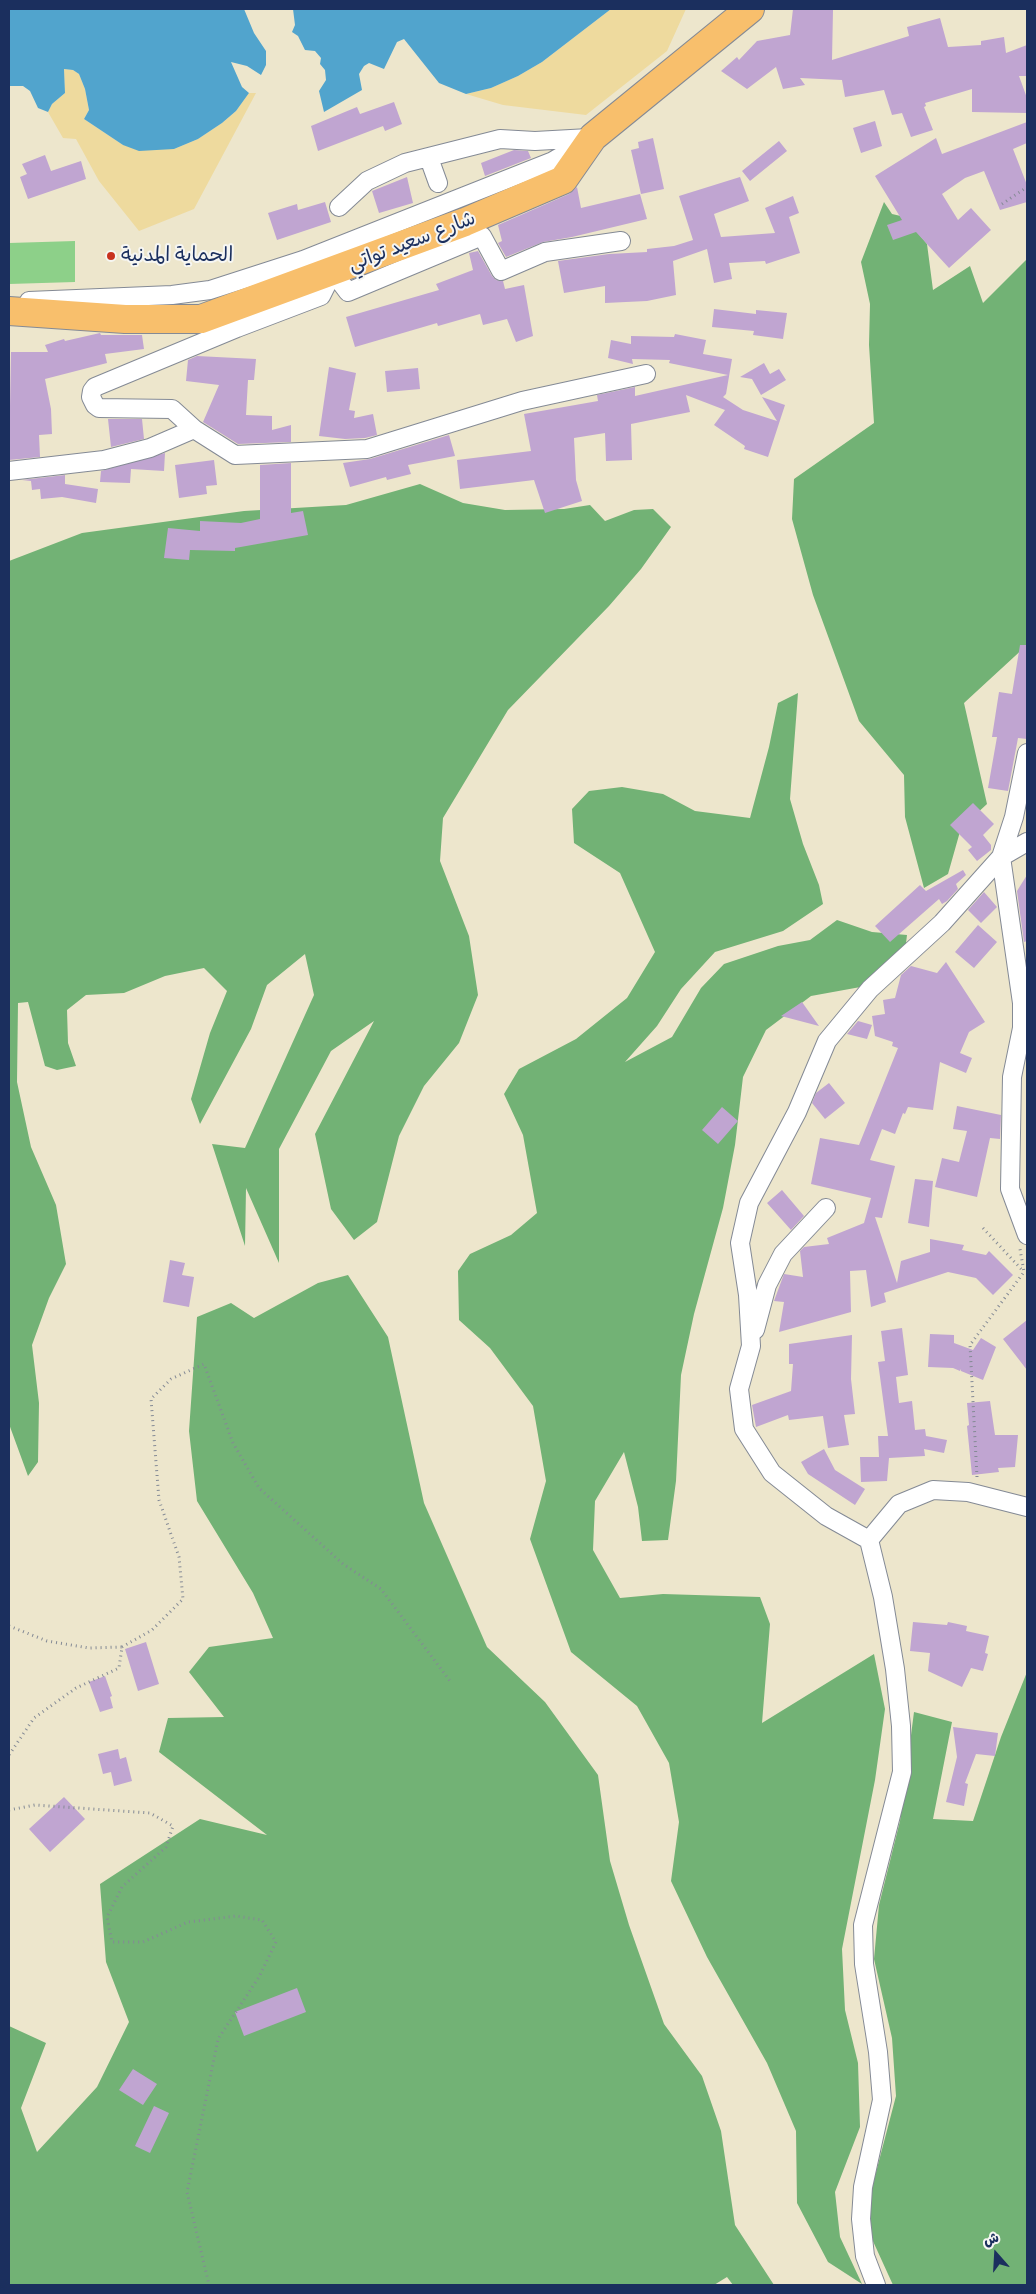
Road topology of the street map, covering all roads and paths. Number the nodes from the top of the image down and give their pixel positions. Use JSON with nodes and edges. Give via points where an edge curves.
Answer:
{"nodes":[{"id":1,"x":750,"y":9,"type":"edge"},
{"id":2,"x":593,"y":137,"type":"junction"},
{"id":3,"x":429,"y":158,"type":"junction"},
{"id":4,"x":438,"y":183,"type":"dead end"},
{"id":5,"x":1027,"y":187,"type":"edge"},
{"id":6,"x":1002,"y":204,"type":"dead end"},
{"id":7,"x":339,"y":207,"type":"dead end"},
{"id":8,"x":622,"y":242,"type":"dead end"},
{"id":9,"x":333,"y":272,"type":"junction"},
{"id":10,"x":9,"y":302,"type":"edge"},
{"id":11,"x":9,"y":310,"type":"edge"},
{"id":12,"x":646,"y":374,"type":"dead end"},
{"id":13,"x":194,"y":429,"type":"junction"},
{"id":14,"x":9,"y":471,"type":"edge"},
{"id":15,"x":1027,"y":753,"type":"edge"},
{"id":16,"x":1027,"y":842,"type":"edge"},
{"id":17,"x":1001,"y":857,"type":"junction"},
{"id":18,"x":826,"y":1208,"type":"dead end"},
{"id":19,"x":983,"y":1228,"type":"dead end"},
{"id":20,"x":1023,"y":1240,"type":"edge"},
{"id":21,"x":1024,"y":1272,"type":"junction"},
{"id":22,"x":751,"y":1346,"type":"junction"},
{"id":23,"x":978,"y":1495,"type":"junction"},
{"id":24,"x":1027,"y":1507,"type":"edge"},
{"id":25,"x":869,"y":1540,"type":"junction"},
{"id":26,"x":9,"y":1626,"type":"edge"},
{"id":27,"x":122,"y":1647,"type":"junction"},
{"id":28,"x":450,"y":1681,"type":"dead end"},
{"id":29,"x":9,"y":1755,"type":"edge"},
{"id":30,"x":9,"y":1810,"type":"edge"},
{"id":31,"x":209,"y":2285,"type":"edge"},
{"id":32,"x":876,"y":2285,"type":"edge"}],
"edges":[{"from":1,"to":2,"type":"main road","name":"شارع سعيد تواتي"},
{"from":2,"to":3,"type":"street","via":[[535,141],[500,139]]},
{"from":2,"to":9,"type":"main road","name":"شارع سعيد تواتي","via":[[563,180],[465,222]]},
{"from":2,"to":10,"type":"street","via":[[553,162],[303,260],[210,290],[172,295]]},
{"from":3,"to":4,"type":"street"},
{"from":3,"to":7,"type":"street","via":[[405,163],[367,181]]},
{"from":5,"to":6,"type":"path"},
{"from":8,"to":9,"type":"street","via":[[545,252],[501,271],[482,236],[348,292]]},
{"from":9,"to":11,"type":"main road","name":"شارع سعيد تواتي","via":[[201,319],[125,319]]},
{"from":9,"to":13,"type":"street","via":[[321,296],[228,331],[92,391],[95,404],[100,408],[172,409]]},
{"from":12,"to":13,"type":"street","via":[[522,401],[367,449],[235,455]]},
{"from":13,"to":14,"type":"street","via":[[150,448],[104,460]]},
{"from":15,"to":17,"type":"street","via":[[1014,816]]},
{"from":16,"to":17,"type":"street"},
{"from":17,"to":20,"type":"street","via":[[1022,1003],[1022,1028],[1012,1077],[1010,1189]]},
{"from":17,"to":22,"type":"street","via":[[942,923],[870,989],[827,1041],[797,1112],[749,1203],[740,1243]]},
{"from":18,"to":22,"type":"street","via":[[783,1254],[767,1285]]},
{"from":19,"to":21,"type":"path"},
{"from":20,"to":21,"type":"path"},
{"from":21,"to":23,"type":"path","via":[[970,1345]]},
{"from":22,"to":25,"type":"street","via":[[738,1389],[744,1429],[772,1473],[826,1516]]},
{"from":23,"to":24,"type":"street"},
{"from":23,"to":25,"type":"street","via":[[934,1490],[899,1504]]},
{"from":25,"to":32,"type":"street","via":[[895,1668],[902,1754],[902,1772],[863,1925],[864,1964],[882,2100],[863,2187],[860,2219],[866,2256]]},
{"from":26,"to":27,"type":"path","via":[[47,1641],[89,1648]]},
{"from":27,"to":28,"type":"path","via":[[152,1630],[183,1599],[178,1557],[159,1500],[151,1398],[171,1379],[204,1364],[233,1443],[259,1488],[344,1564],[381,1589]]},
{"from":27,"to":29,"type":"path","via":[[119,1668],[76,1688],[34,1718]]},
{"from":30,"to":31,"type":"path","via":[[35,1805],[150,1813],[173,1826],[166,1847],[122,1887],[107,1917],[112,1942],[143,1942],[188,1922],[236,1916],[262,1920],[276,1942],[259,1977],[218,2039],[187,2192]]}]}
